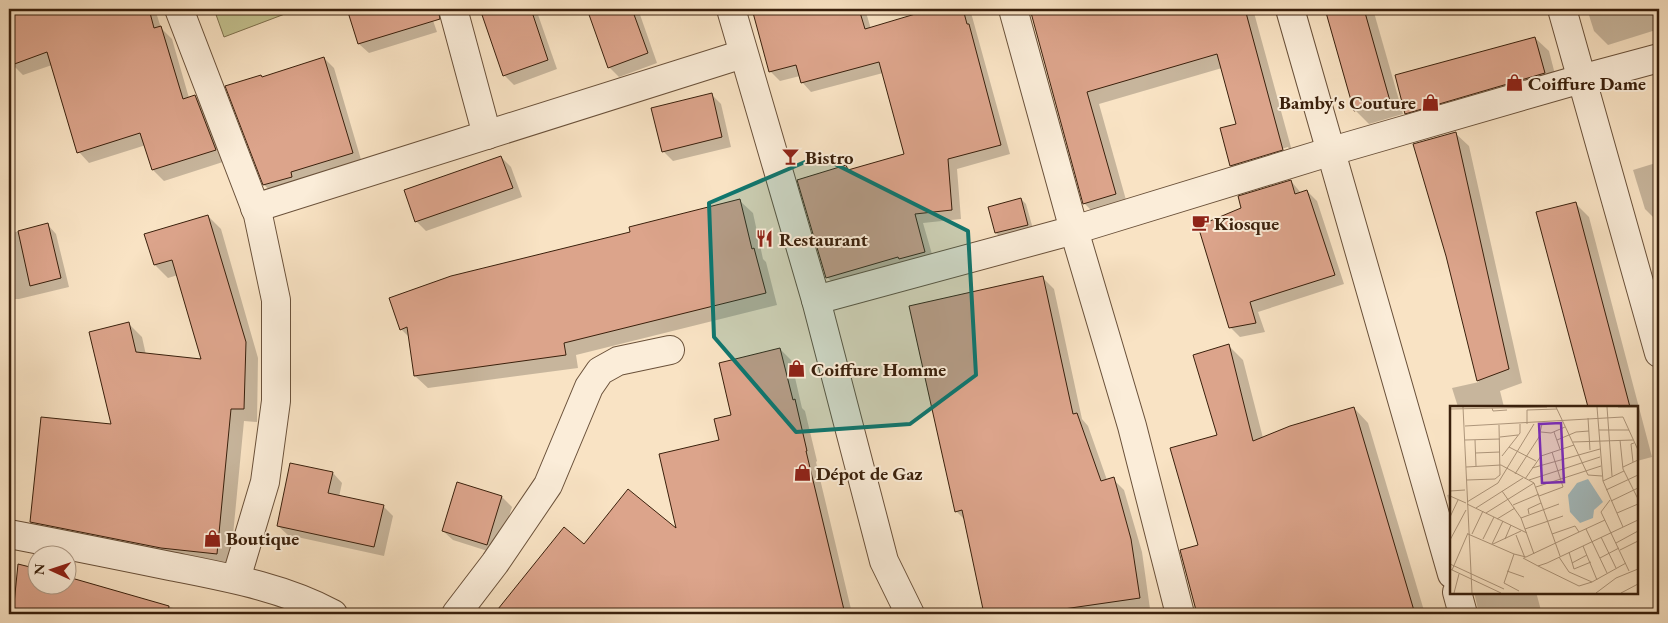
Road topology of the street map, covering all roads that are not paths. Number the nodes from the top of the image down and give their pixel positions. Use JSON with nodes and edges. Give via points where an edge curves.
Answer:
{"nodes":[{"id":1,"x":179,"y":9,"type":"edge"},
{"id":2,"x":453,"y":9,"type":"edge"},
{"id":3,"x":731,"y":9,"type":"edge"},
{"id":4,"x":1013,"y":9,"type":"edge"},
{"id":5,"x":1290,"y":9,"type":"edge"},
{"id":6,"x":1562,"y":9,"type":"edge"},
{"id":7,"x":743,"y":54,"type":"junction"},
{"id":8,"x":1659,"y":58,"type":"edge"},
{"id":9,"x":1581,"y":79,"type":"junction"},
{"id":10,"x":487,"y":135,"type":"junction"},
{"id":11,"x":1332,"y":151,"type":"junction"},
{"id":12,"x":255,"y":208,"type":"junction"},
{"id":13,"x":1074,"y":230,"type":"junction"},
{"id":14,"x":816,"y":300,"type":"junction"},
{"id":15,"x":670,"y":350,"type":"dead end"},
{"id":16,"x":1659,"y":353,"type":"edge"},
{"id":17,"x":9,"y":534,"type":"edge"},
{"id":18,"x":1450,"y":567,"type":"edge"},
{"id":19,"x":236,"y":579,"type":"junction"},
{"id":20,"x":1457,"y":593,"type":"edge"},
{"id":21,"x":334,"y":614,"type":"edge"},
{"id":22,"x":456,"y":614,"type":"edge"},
{"id":23,"x":910,"y":614,"type":"edge"},
{"id":24,"x":1180,"y":614,"type":"edge"},
{"id":25,"x":1463,"y":614,"type":"edge"}],
"edges":[{"from":1,"to":12,"type":"street"},
{"from":2,"to":10,"type":"street"},
{"from":3,"to":7,"type":"street"},
{"from":4,"to":13,"type":"street"},
{"from":5,"to":11,"type":"street"},
{"from":6,"to":9,"type":"street"},
{"from":7,"to":10,"type":"street"},
{"from":7,"to":14,"type":"street"},
{"from":8,"to":9,"type":"street"},
{"from":9,"to":11,"type":"street"},
{"from":9,"to":16,"type":"street"},
{"from":10,"to":12,"type":"street"},
{"from":11,"to":13,"type":"street"},
{"from":11,"to":18,"type":"street"},
{"from":12,"to":19,"type":"street","via":[[276,300],[276,402],[265,482]]},
{"from":13,"to":14,"type":"street"},
{"from":13,"to":24,"type":"street","via":[[1132,426]]},
{"from":14,"to":23,"type":"street","via":[[884,561]]},
{"from":15,"to":22,"type":"street","via":[[618,361],[600,371],[589,387],[548,485]]},
{"from":17,"to":19,"type":"street"},
{"from":19,"to":21,"type":"street","via":[[288,594]]},
{"from":20,"to":25,"type":"street"}]}
